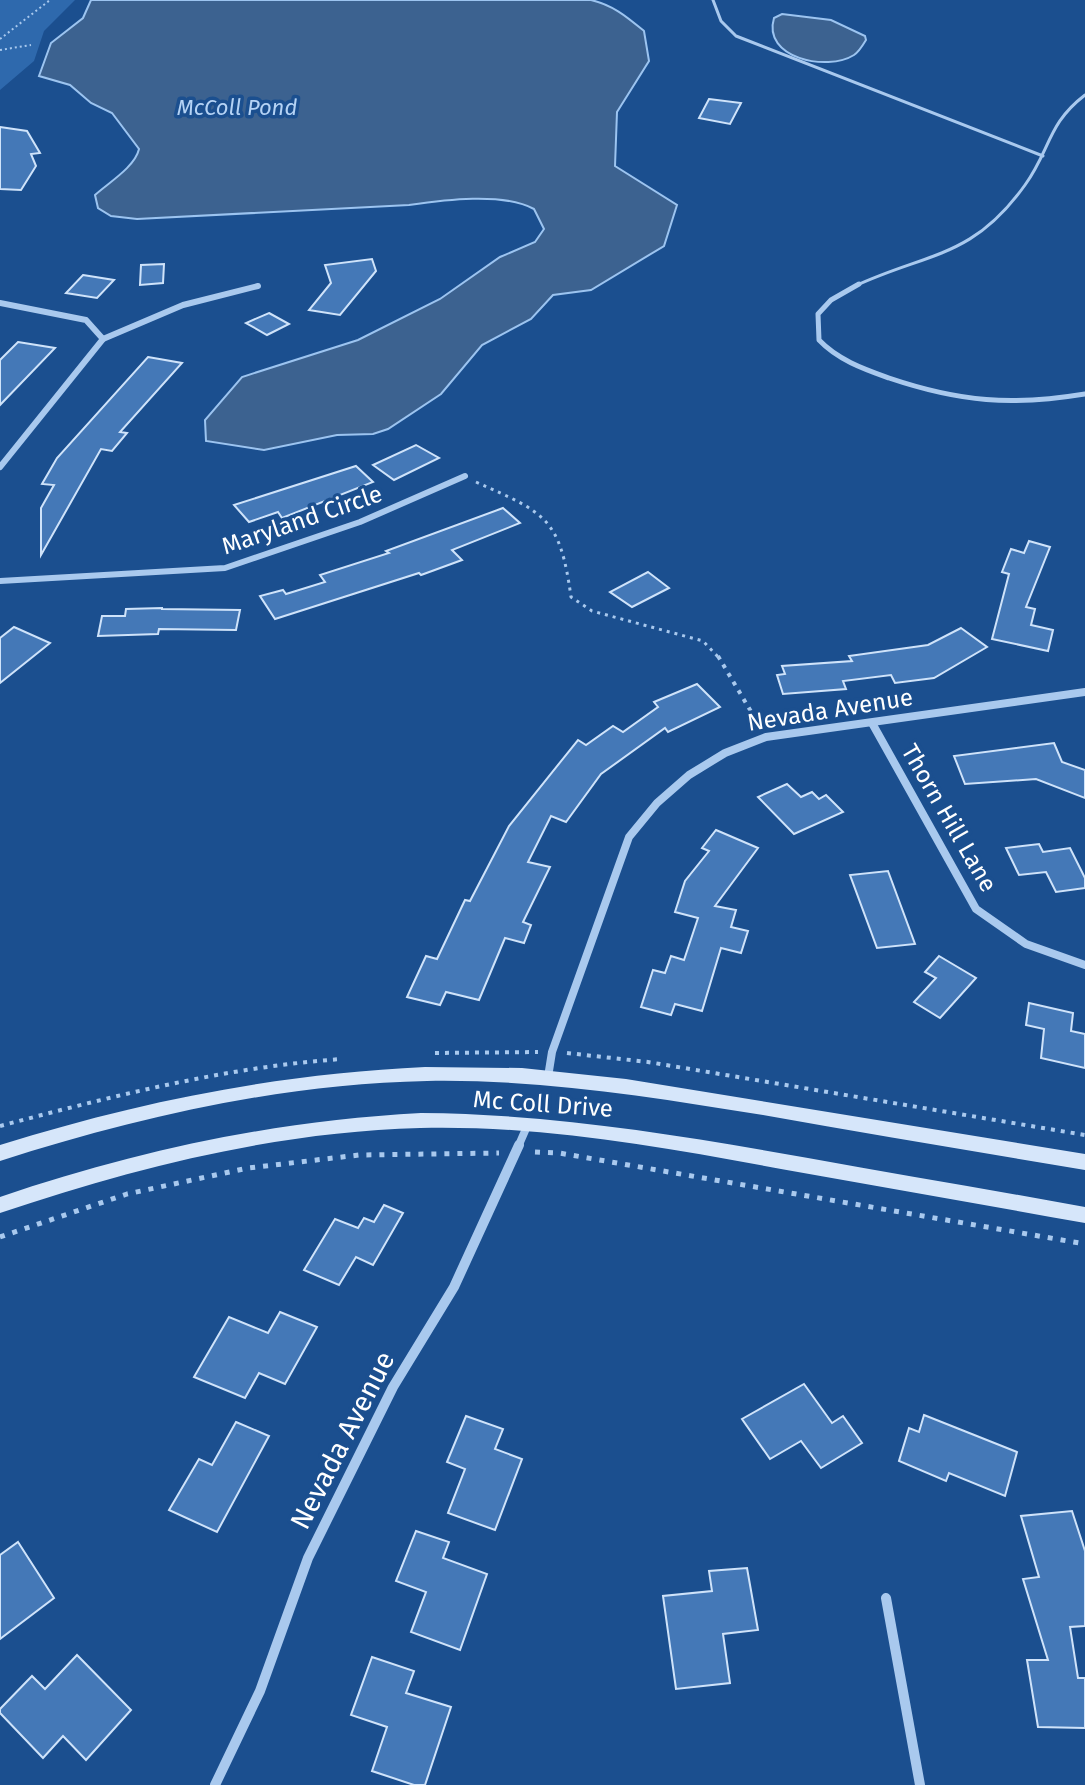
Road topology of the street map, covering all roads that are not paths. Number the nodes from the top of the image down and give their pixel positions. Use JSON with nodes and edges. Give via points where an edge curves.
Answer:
{"nodes":[{"id":1,"x":713,"y":0,"type":"edge"},
{"id":2,"x":1085,"y":95,"type":"edge"},
{"id":3,"x":1043,"y":156,"type":"junction"},
{"id":4,"x":258,"y":286,"type":"dead end"},
{"id":5,"x":0,"y":303,"type":"edge"},
{"id":6,"x":103,"y":339,"type":"junction"},
{"id":7,"x":1085,"y":394,"type":"edge"},
{"id":8,"x":0,"y":467,"type":"edge"},
{"id":9,"x":465,"y":476,"type":"road end"},
{"id":10,"x":0,"y":581,"type":"edge"},
{"id":11,"x":1085,"y":692,"type":"edge"},
{"id":12,"x":872,"y":723,"type":"junction"},
{"id":13,"x":1085,"y":965,"type":"edge"},
{"id":14,"x":548,"y":1077,"type":"junction"},
{"id":15,"x":528,"y":1124,"type":"junction"},
{"id":16,"x":0,"y":1153,"type":"edge"},
{"id":17,"x":1085,"y":1162,"type":"edge"},
{"id":18,"x":0,"y":1205,"type":"edge"},
{"id":19,"x":1085,"y":1215,"type":"edge"},
{"id":20,"x":886,"y":1598,"type":"dead end"},
{"id":21,"x":215,"y":1785,"type":"edge"},
{"id":22,"x":920,"y":1785,"type":"edge"}],
"edges":[{"from":1,"to":3,"type":"lane","via":[[725,29],[736,36]]},
{"from":2,"to":3,"type":"lane","via":[[1057,121]]},
{"from":3,"to":7,"type":"lane","via":[[1007,208],[963,245],[826,302],[818,314],[819,340],[862,368],[950,398],[1023,404]]},
{"from":4,"to":6,"type":"street","via":[[183,305]]},
{"from":5,"to":6,"type":"street","via":[[86,320]]},
{"from":6,"to":8,"type":"street"},
{"from":9,"to":10,"type":"street","name":"Maryland Circle","via":[[360,522],[225,568]]},
{"from":11,"to":12,"type":"street","name":"Nevada Avenue"},
{"from":12,"to":13,"type":"street","name":"Thorn Hill Lane","via":[[976,909],[1029,947]]},
{"from":12,"to":14,"type":"street","name":"Nevada Avenue","via":[[734,746],[679,780],[650,808],[629,837],[552,1052]]},
{"from":14,"to":16,"type":"main road","name":"Mc Coll Drive","via":[[425,1074],[298,1084],[175,1104]]},
{"from":14,"to":17,"type":"main road","name":"Mc Coll Drive"},
{"from":15,"to":18,"type":"main road","name":"Mc Coll Drive","via":[[415,1122],[294,1132],[187,1150]]},
{"from":15,"to":19,"type":"main road","name":"Mc Coll Drive","via":[[657,1139]]},
{"from":15,"to":21,"type":"street","name":"Nevada Avenue","via":[[454,1287],[393,1387],[308,1558],[260,1691]]},
{"from":20,"to":22,"type":"street"}]}
